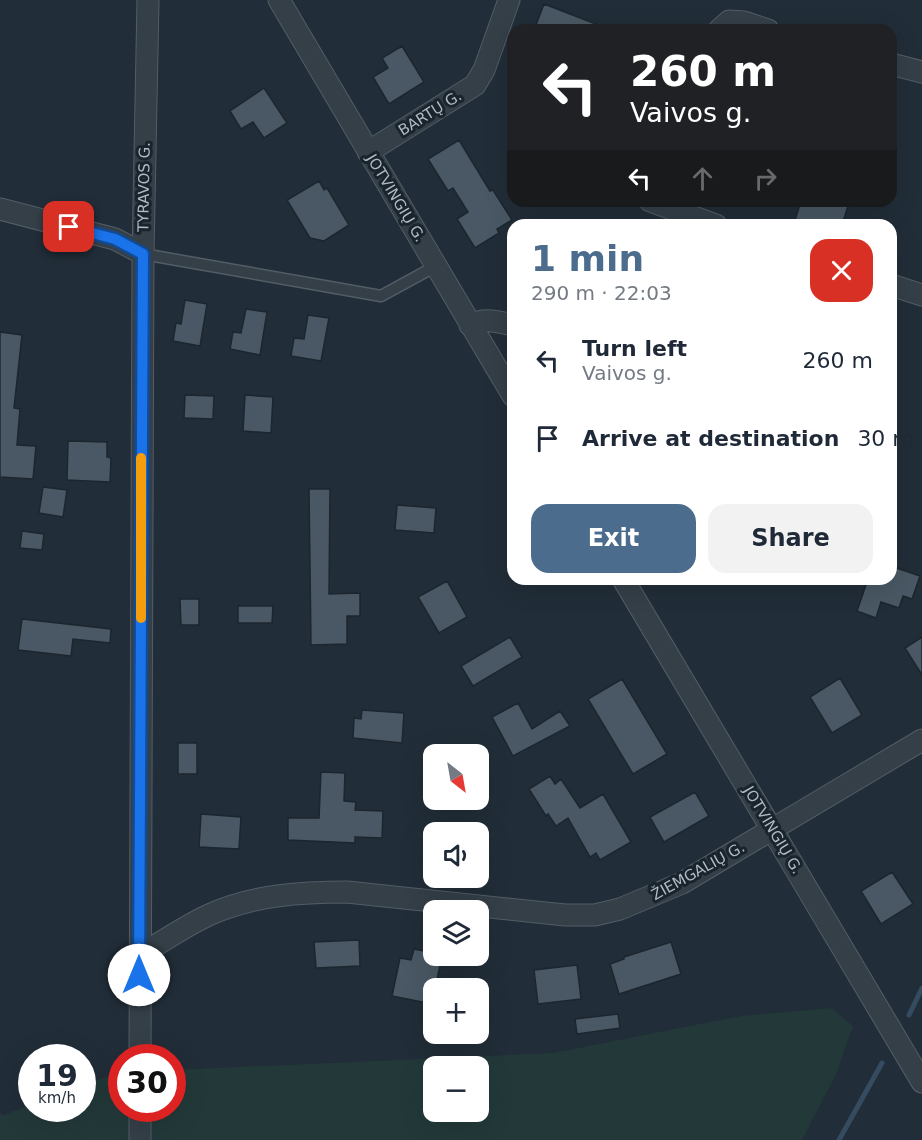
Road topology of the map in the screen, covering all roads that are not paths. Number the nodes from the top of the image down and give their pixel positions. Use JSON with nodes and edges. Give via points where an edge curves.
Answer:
{"nodes":[{"id":1,"x":147,"y":0,"type":"edge"},
{"id":2,"x":279,"y":0,"type":"edge"},
{"id":3,"x":509,"y":0,"type":"edge"},
{"id":4,"x":726,"y":24,"type":"edge"},
{"id":5,"x":750,"y":24,"type":"edge"},
{"id":6,"x":897,"y":66,"type":"edge"},
{"id":7,"x":922,"y":72,"type":"edge"},
{"id":8,"x":368,"y":152,"type":"junction"},
{"id":9,"x":666,"y":207,"type":"edge"},
{"id":10,"x":0,"y":209,"type":"edge"},
{"id":11,"x":700,"y":219,"type":"edge"},
{"id":12,"x":143,"y":254,"type":"junction"},
{"id":13,"x":436,"y":266,"type":"junction"},
{"id":14,"x":897,"y":287,"type":"edge"},
{"id":15,"x":922,"y":295,"type":"edge"},
{"id":16,"x":507,"y":324,"type":"edge"},
{"id":17,"x":470,"y":325,"type":"junction"},
{"id":18,"x":507,"y":386,"type":"edge"},
{"id":19,"x":626,"y":585,"type":"edge"},
{"id":20,"x":922,"y":740,"type":"edge"},
{"id":21,"x":772,"y":830,"type":"junction"},
{"id":22,"x":139,"y":955,"type":"junction"},
{"id":23,"x":140,"y":1044,"type":"edge"},
{"id":24,"x":922,"y":1082,"type":"edge"},
{"id":25,"x":140,"y":1122,"type":"edge"},
{"id":26,"x":140,"y":1140,"type":"edge"}],
"edges":[{"from":1,"to":12,"type":"street","name":"TYRAVOS G."},
{"from":2,"to":8,"type":"street","name":"JOTVINGIŲ G."},
{"from":3,"to":8,"type":"street","name":"BARTŲ G.","via":[[475,85]]},
{"from":4,"to":5,"type":"street"},
{"from":6,"to":7,"type":"street"},
{"from":8,"to":13,"type":"street","name":"JOTVINGIŲ G."},
{"from":9,"to":11,"type":"street"},
{"from":10,"to":12,"type":"street","via":[[115,239]]},
{"from":12,"to":13,"type":"lane","via":[[381,296]]},
{"from":12,"to":22,"type":"street","name":"TYRAVOS G."},
{"from":13,"to":17,"type":"street","name":"JOTVINGIŲ G."},
{"from":14,"to":15,"type":"street"},
{"from":16,"to":17,"type":"street","via":[[479,320]]},
{"from":17,"to":18,"type":"street","name":"JOTVINGIŲ G."},
{"from":19,"to":21,"type":"street","name":"JOTVINGIŲ G."},
{"from":20,"to":21,"type":"street","name":"ŽIEMGALIŲ G."},
{"from":21,"to":22,"type":"street","name":"ŽIEMGALIŲ G.","via":[[682,883],[595,915],[313,892],[275,896],[212,914]]},
{"from":21,"to":24,"type":"street","name":"JOTVINGIŲ G."},
{"from":22,"to":23,"type":"street","name":"TYRAVOS G."},
{"from":25,"to":26,"type":"street"}]}
